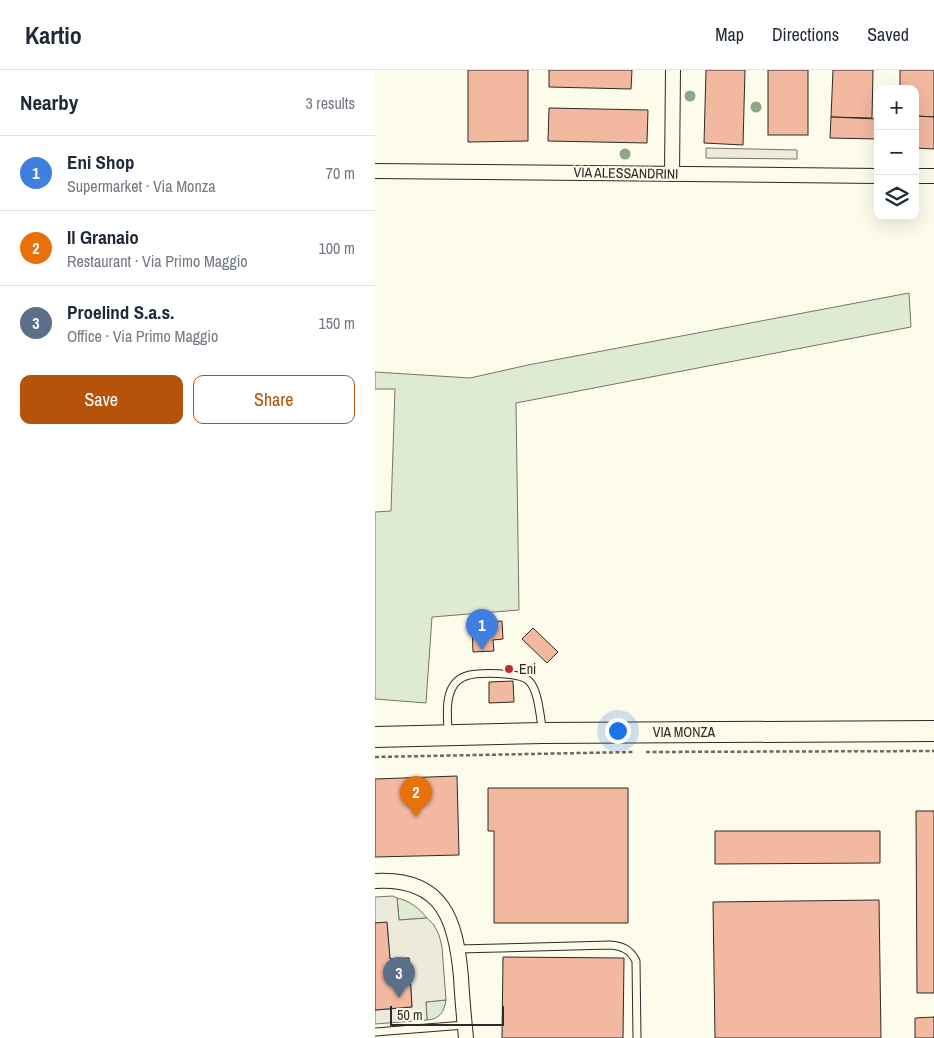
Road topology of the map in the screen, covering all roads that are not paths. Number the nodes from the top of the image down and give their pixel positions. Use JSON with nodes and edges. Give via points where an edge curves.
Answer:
{"nodes":[{"id":1,"x":673,"y":70,"type":"edge"},
{"id":2,"x":375,"y":171,"type":"edge"},
{"id":3,"x":673,"y":174,"type":"junction"},
{"id":4,"x":874,"y":176,"type":"edge"},
{"id":5,"x":919,"y":176,"type":"edge"},
{"id":6,"x":934,"y":176,"type":"edge"},
{"id":7,"x":934,"y":731,"type":"edge"},
{"id":8,"x":543,"y":733,"type":"junction"},
{"id":9,"x":448,"y":734,"type":"junction"},
{"id":10,"x":375,"y":737,"type":"edge"},
{"id":11,"x":375,"y":881,"type":"edge"},
{"id":12,"x":458,"y":949,"type":"junction"},
{"id":13,"x":465,"y":1031,"type":"edge"},
{"id":14,"x":375,"y":1032,"type":"edge"},
{"id":15,"x":637,"y":1038,"type":"edge"}],
"edges":[{"from":1,"to":3,"type":"street"},
{"from":2,"to":3,"type":"street","name":"VIA ALESSANDRINI"},
{"from":3,"to":4,"type":"street","name":"VIA ALESSANDRINI"},
{"from":5,"to":6,"type":"street"},
{"from":7,"to":8,"type":"main road","name":"VIA MONZA"},
{"from":8,"to":9,"type":"main road","name":"VIA MONZA"},
{"from":8,"to":9,"type":"lane","via":[[531,682],[513,674],[469,675],[459,679],[449,697]]},
{"from":9,"to":10,"type":"main road","name":"VIA MONZA"},
{"from":11,"to":12,"type":"street","via":[[410,884],[435,898],[450,920]]},
{"from":12,"to":13,"type":"street"},
{"from":12,"to":15,"type":"lane","via":[[623,947],[636,961]]},
{"from":13,"to":14,"type":"lane"}]}
